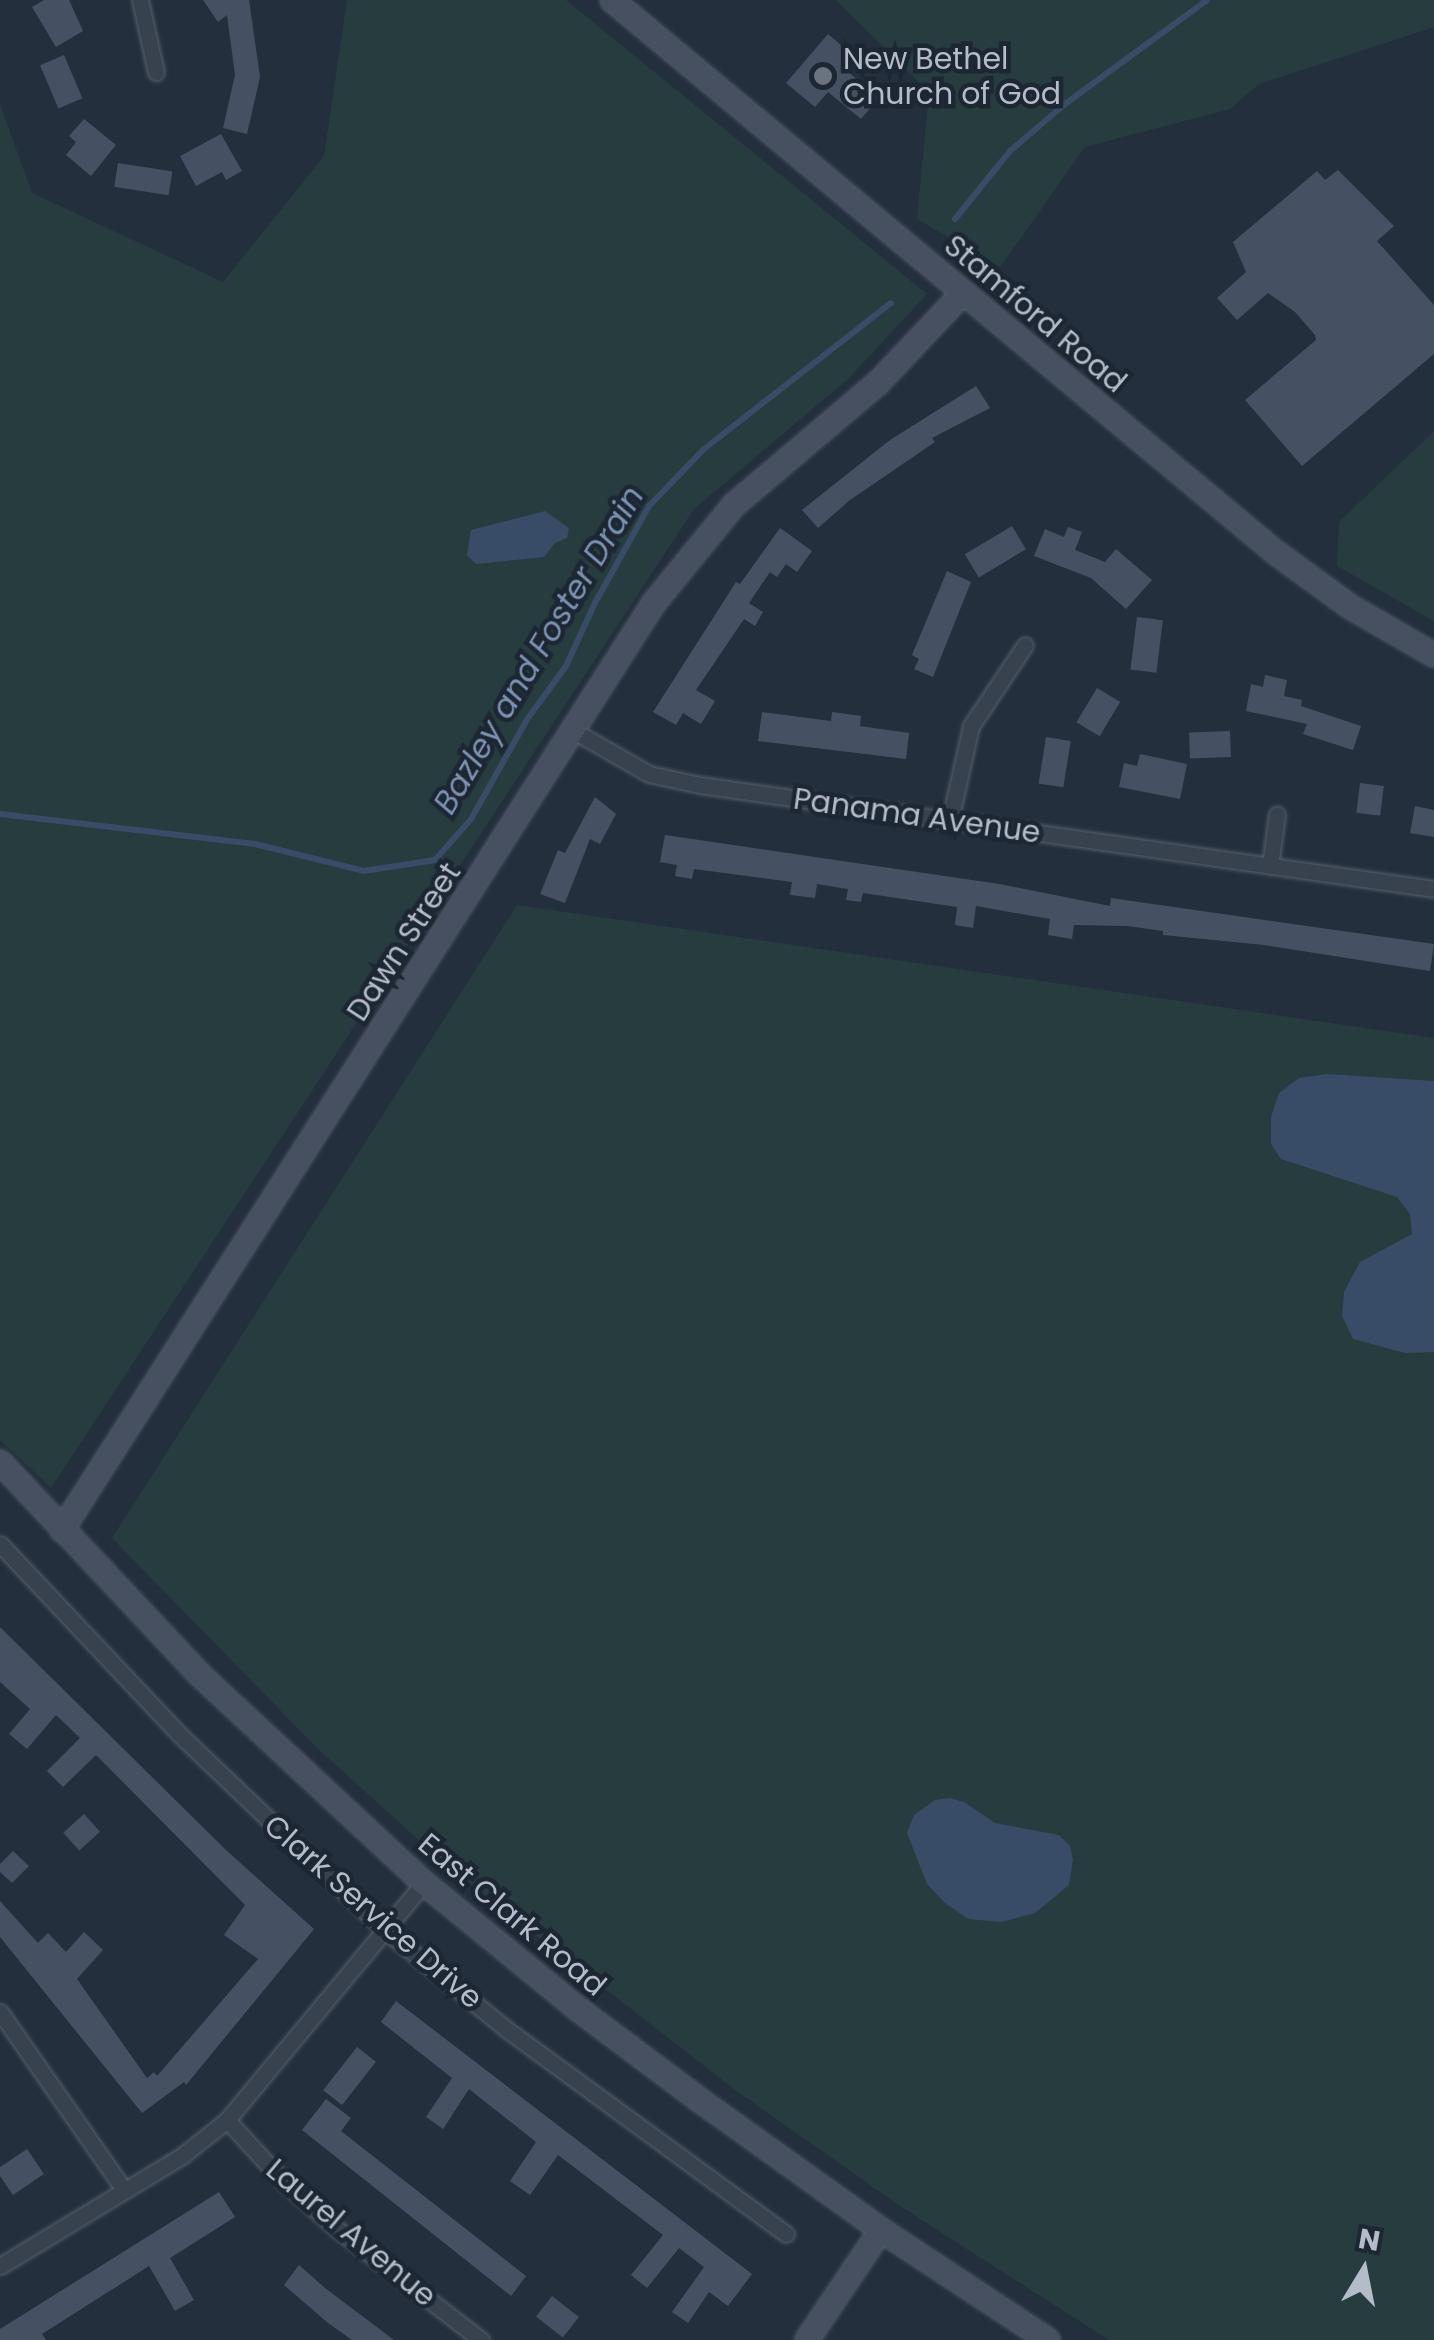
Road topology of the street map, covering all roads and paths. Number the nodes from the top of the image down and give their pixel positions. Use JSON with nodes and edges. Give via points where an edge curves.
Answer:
{"nodes":[{"id":1,"x":140,"y":0,"type":"edge"},
{"id":2,"x":612,"y":0,"type":"edge"},
{"id":3,"x":156,"y":72,"type":"dead end"},
{"id":4,"x":964,"y":293,"type":"junction"},
{"id":5,"x":1025,"y":645,"type":"dead end"},
{"id":6,"x":1434,"y":655,"type":"edge"},
{"id":7,"x":574,"y":731,"type":"junction"},
{"id":8,"x":1278,"y":814,"type":"dead end"},
{"id":9,"x":950,"y":820,"type":"junction"},
{"id":10,"x":1270,"y":866,"type":"junction"},
{"id":11,"x":1434,"y":889,"type":"edge"},
{"id":12,"x":0,"y":1462,"type":"edge"},
{"id":13,"x":62,"y":1530,"type":"junction"},
{"id":14,"x":0,"y":1544,"type":"edge"},
{"id":15,"x":424,"y":1883,"type":"junction"},
{"id":16,"x":386,"y":1931,"type":"junction"},
{"id":17,"x":0,"y":2012,"type":"edge"},
{"id":18,"x":228,"y":2120,"type":"junction"},
{"id":19,"x":124,"y":2190,"type":"junction"},
{"id":20,"x":881,"y":2230,"type":"junction"},
{"id":21,"x":786,"y":2234,"type":"dead end"},
{"id":22,"x":0,"y":2266,"type":"edge"},
{"id":23,"x":481,"y":2340,"type":"edge"},
{"id":24,"x":807,"y":2340,"type":"edge"},
{"id":25,"x":1048,"y":2340,"type":"edge"}],
"edges":[{"from":1,"to":3,"type":"street"},
{"from":2,"to":4,"type":"street","name":"Stamford Road"},
{"from":4,"to":6,"type":"street","name":"Stamford Road","via":[[1275,552],[1349,606]]},
{"from":4,"to":7,"type":"street","name":"Dawn Street","via":[[879,382],[734,505],[654,603]]},
{"from":5,"to":9,"type":"street","via":[[972,726]]},
{"from":7,"to":9,"type":"street","name":"Panama Avenue","via":[[649,774]]},
{"from":7,"to":13,"type":"street","name":"Dawn Street"},
{"from":8,"to":10,"type":"street"},
{"from":9,"to":10,"type":"street","name":"Panama Avenue"},
{"from":10,"to":11,"type":"street","name":"Panama Avenue"},
{"from":12,"to":13,"type":"street","name":"East Clark Road"},
{"from":13,"to":15,"type":"street","name":"East Clark Road","via":[[199,1674]]},
{"from":14,"to":16,"type":"street","name":"Clark Service Drive","via":[[179,1734]]},
{"from":15,"to":16,"type":"street"},
{"from":15,"to":20,"type":"street","name":"East Clark Road","via":[[578,2009]]},
{"from":16,"to":18,"type":"street"},
{"from":16,"to":21,"type":"street","name":"Clark Service Drive","via":[[506,2029]]},
{"from":17,"to":19,"type":"street"},
{"from":18,"to":19,"type":"street"},
{"from":18,"to":23,"type":"street","name":"Laurel Avenue","via":[[338,2229]]},
{"from":19,"to":22,"type":"street"},
{"from":20,"to":24,"type":"street"},
{"from":20,"to":25,"type":"street","name":"East Clark Road"}]}
